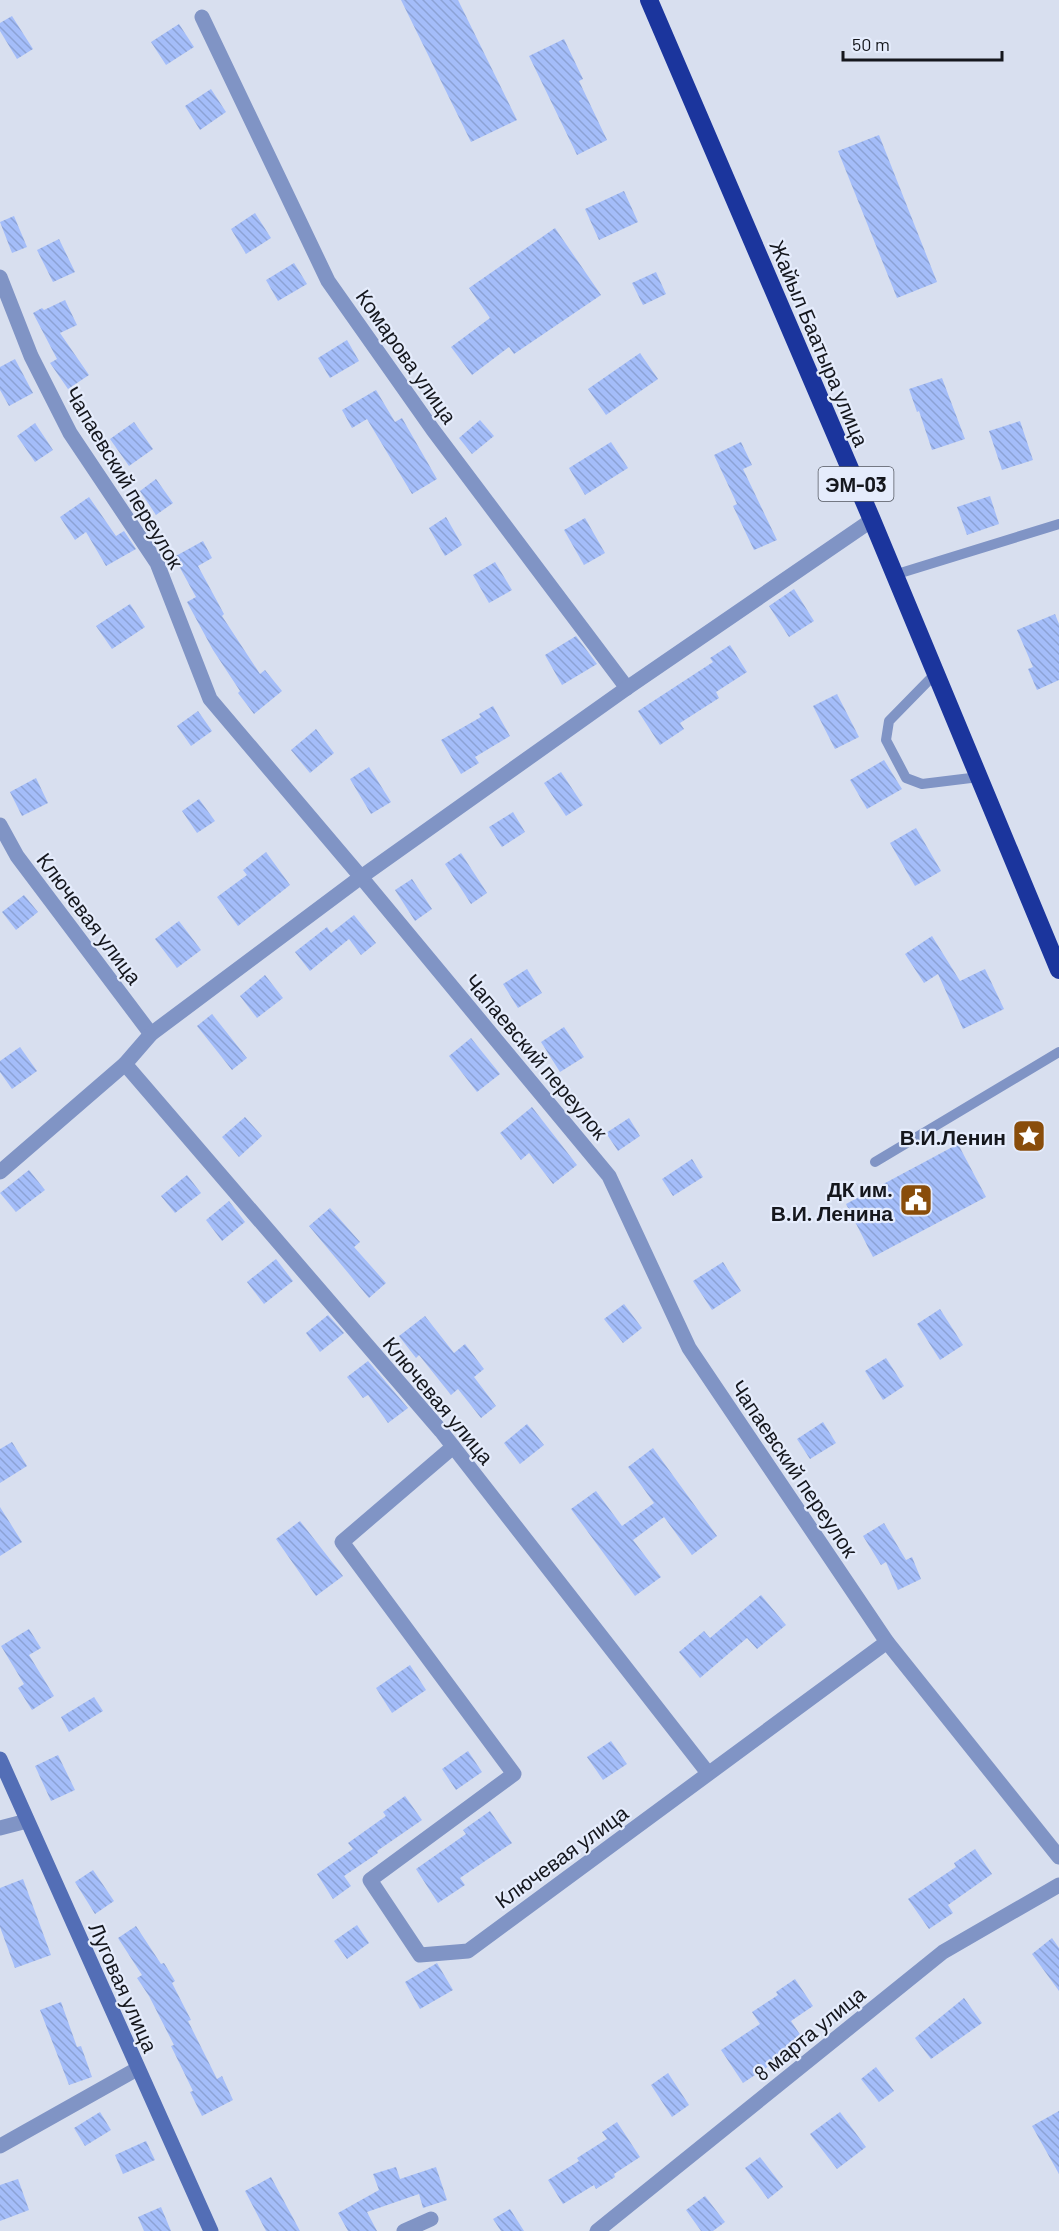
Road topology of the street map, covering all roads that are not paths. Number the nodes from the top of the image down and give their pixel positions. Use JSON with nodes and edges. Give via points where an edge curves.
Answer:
{"nodes":[{"id":1,"x":649,"y":0,"type":"edge"},
{"id":2,"x":202,"y":17,"type":"dead end"},
{"id":3,"x":0,"y":278,"type":"edge"},
{"id":4,"x":872,"y":520,"type":"junction"},
{"id":5,"x":1059,"y":524,"type":"edge"},
{"id":6,"x":894,"y":574,"type":"junction"},
{"id":7,"x":935,"y":674,"type":"junction"},
{"id":8,"x":627,"y":688,"type":"junction"},
{"id":9,"x":979,"y":777,"type":"junction"},
{"id":10,"x":0,"y":825,"type":"edge"},
{"id":11,"x":361,"y":877,"type":"junction"},
{"id":12,"x":1059,"y":970,"type":"edge"},
{"id":13,"x":151,"y":1034,"type":"junction"},
{"id":14,"x":1059,"y":1052,"type":"edge"},
{"id":15,"x":125,"y":1064,"type":"junction"},
{"id":16,"x":875,"y":1162,"type":"dead end"},
{"id":17,"x":0,"y":1172,"type":"edge"},
{"id":18,"x":453,"y":1447,"type":"junction"},
{"id":19,"x":886,"y":1642,"type":"junction"},
{"id":20,"x":0,"y":1759,"type":"edge"},
{"id":21,"x":708,"y":1773,"type":"junction"},
{"id":22,"x":27,"y":1821,"type":"junction"},
{"id":23,"x":0,"y":1828,"type":"edge"},
{"id":24,"x":1059,"y":1857,"type":"edge"},
{"id":25,"x":1059,"y":1885,"type":"edge"},
{"id":26,"x":137,"y":2069,"type":"junction"},
{"id":27,"x":0,"y":2146,"type":"edge"},
{"id":28,"x":431,"y":2219,"type":"dead end"},
{"id":29,"x":211,"y":2231,"type":"edge"},
{"id":30,"x":404,"y":2231,"type":"edge"},
{"id":31,"x":597,"y":2231,"type":"edge"}],
"edges":[{"from":1,"to":4,"type":"highway","name":"Жайыл Баатыра улица","number":"ЭМ-03"},
{"from":2,"to":8,"type":"street","name":"Комарова улица","via":[[328,281],[433,430]]},
{"from":3,"to":11,"type":"street","name":"Чапаевский переулок","via":[[31,356],[70,433],[158,563],[210,699]]},
{"from":4,"to":6,"type":"highway","name":"Жайыл Баатыра улица","number":"ЭМ-03"},
{"from":4,"to":8,"type":"street"},
{"from":5,"to":6,"type":"lane"},
{"from":6,"to":7,"type":"highway","name":"Жайыл Баатыра улица","number":"ЭМ-03"},
{"from":7,"to":9,"type":"highway","name":"Жайыл Баатыра улица","number":"ЭМ-03"},
{"from":7,"to":9,"type":"lane","via":[[889,721],[886,740],[906,778],[922,784]]},
{"from":8,"to":11,"type":"street"},
{"from":9,"to":12,"type":"highway","name":"Жайыл Баатыра улица","number":"ЭМ-03"},
{"from":10,"to":13,"type":"street","name":"Ключевая улица","via":[[17,856]]},
{"from":11,"to":13,"type":"street"},
{"from":11,"to":19,"type":"street","name":"Чапаевский переулок","via":[[609,1176],[688,1348]]},
{"from":13,"to":15,"type":"street"},
{"from":14,"to":16,"type":"lane"},
{"from":15,"to":17,"type":"street"},
{"from":15,"to":18,"type":"street","name":"Ключевая улица"},
{"from":18,"to":21,"type":"street","name":"Ключевая улица"},
{"from":18,"to":21,"type":"street","name":"Ключевая улица","via":[[342,1542],[514,1774],[370,1880],[420,1955],[468,1951]]},
{"from":19,"to":21,"type":"street","name":"Ключевая улица"},
{"from":19,"to":24,"type":"street","name":"Чапаевский переулок"},
{"from":20,"to":22,"type":"street","name":"Луговая улица"},
{"from":22,"to":23,"type":"street"},
{"from":22,"to":26,"type":"street","name":"Луговая улица"},
{"from":25,"to":31,"type":"street","name":"8 марта улица","via":[[943,1952]]},
{"from":26,"to":27,"type":"street"},
{"from":26,"to":29,"type":"street","name":"Луговая улица"},
{"from":28,"to":30,"type":"street"}]}
